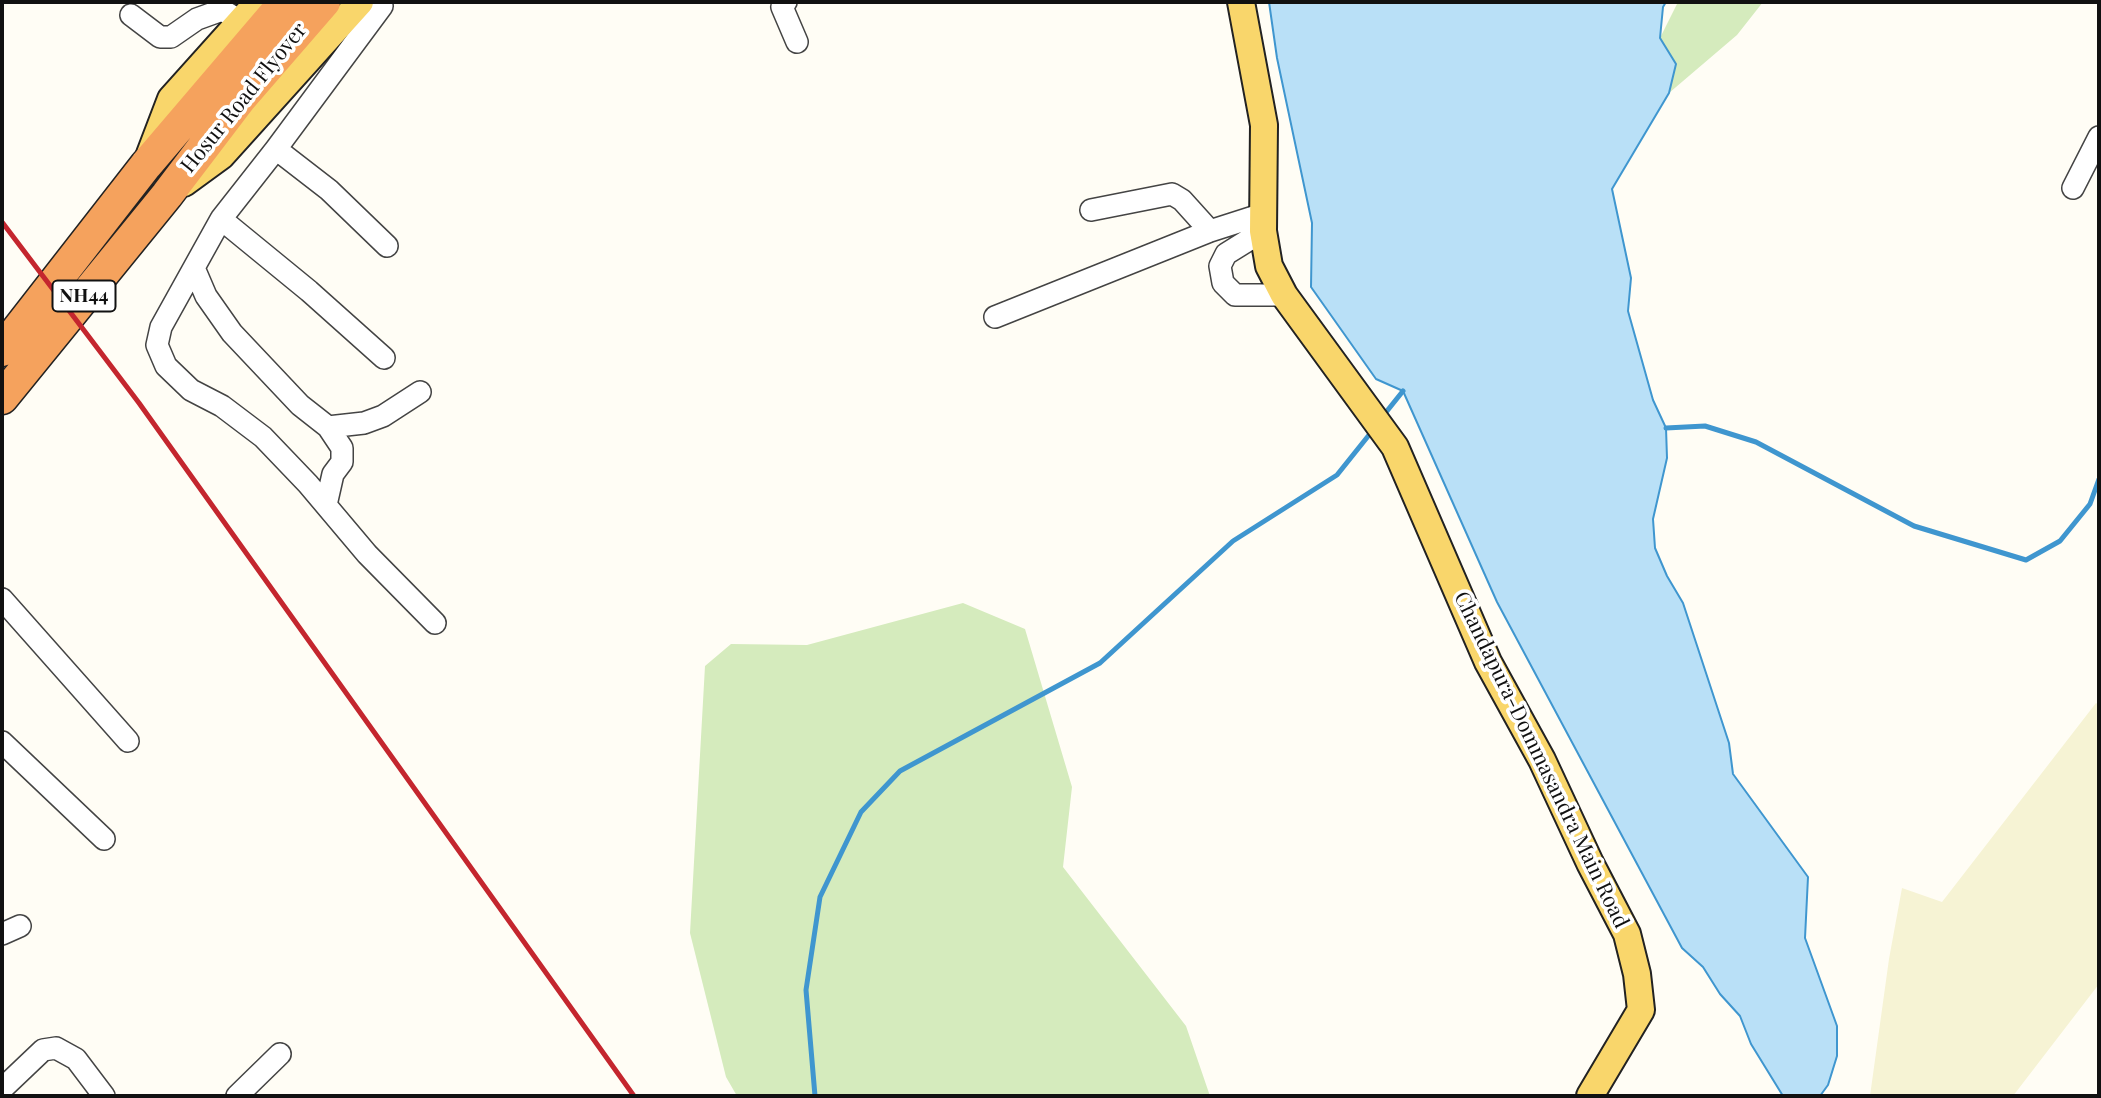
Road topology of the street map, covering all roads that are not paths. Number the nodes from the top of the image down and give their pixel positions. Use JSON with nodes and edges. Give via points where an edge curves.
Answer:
{"nodes":[{"id":1,"x":285,"y":2,"type":"edge"},
{"id":2,"x":786,"y":2,"type":"edge"},
{"id":3,"x":1241,"y":2,"type":"edge"},
{"id":4,"x":360,"y":5,"type":"edge"},
{"id":5,"x":249,"y":11,"type":"edge"},
{"id":6,"x":131,"y":15,"type":"dead end"},
{"id":7,"x":797,"y":42,"type":"dead end"},
{"id":8,"x":229,"y":90,"type":"junction"},
{"id":9,"x":2099,"y":137,"type":"edge"},
{"id":10,"x":276,"y":149,"type":"junction"},
{"id":11,"x":146,"y":165,"type":"junction"},
{"id":12,"x":2073,"y":188,"type":"dead end"},
{"id":13,"x":167,"y":195,"type":"junction"},
{"id":14,"x":1091,"y":210,"type":"dead end"},
{"id":15,"x":220,"y":219,"type":"junction"},
{"id":16,"x":1263,"y":223,"type":"junction"},
{"id":17,"x":1210,"y":231,"type":"junction"},
{"id":18,"x":387,"y":246,"type":"dead end"},
{"id":19,"x":194,"y":268,"type":"junction"},
{"id":20,"x":1284,"y":295,"type":"junction"},
{"id":21,"x":995,"y":317,"type":"dead end"},
{"id":22,"x":5,"y":341,"type":"edge"},
{"id":23,"x":384,"y":358,"type":"dead end"},
{"id":24,"x":420,"y":392,"type":"dead end"},
{"id":25,"x":2,"y":398,"type":"edge"},
{"id":26,"x":328,"y":427,"type":"junction"},
{"id":27,"x":326,"y":505,"type":"junction"},
{"id":28,"x":2,"y":599,"type":"edge"},
{"id":29,"x":435,"y":623,"type":"dead end"},
{"id":30,"x":128,"y":741,"type":"dead end"},
{"id":31,"x":2,"y":742,"type":"edge"},
{"id":32,"x":104,"y":839,"type":"dead end"},
{"id":33,"x":280,"y":1054,"type":"dead end"},
{"id":34,"x":2,"y":1088,"type":"edge"},
{"id":35,"x":8,"y":1096,"type":"edge"},
{"id":36,"x":104,"y":1096,"type":"edge"},
{"id":37,"x":237,"y":1096,"type":"edge"},
{"id":38,"x":1590,"y":1096,"type":"edge"}],
"edges":[{"from":1,"to":8,"type":"highway","name":"Hosur Road Flyover","number":"NH44"},
{"from":2,"to":7,"type":"street","via":[[782,7]]},
{"from":3,"to":16,"type":"main road","name":"Chandapura-Dommasandra Main Road","via":[[1264,125]]},
{"from":4,"to":8,"type":"highway","name":"Hosur Road Flyover","number":"NH44"},
{"from":4,"to":10,"type":"street"},
{"from":4,"to":13,"type":"main road","via":[[221,156]]},
{"from":5,"to":6,"type":"street","via":[[222,10],[197,19],[171,37],[160,37]]},
{"from":5,"to":11,"type":"main road","via":[[171,99]]},
{"from":8,"to":11,"type":"highway","name":"Hosur Road Flyover","number":"NH44"},
{"from":8,"to":13,"type":"highway","name":"Hosur Road Flyover","number":"NH44"},
{"from":9,"to":12,"type":"street"},
{"from":10,"to":15,"type":"street"},
{"from":10,"to":18,"type":"street","via":[[329,190]]},
{"from":11,"to":22,"type":"highway","number":"NH44"},
{"from":13,"to":25,"type":"highway","number":"NH44"},
{"from":14,"to":17,"type":"street","via":[[1172,194]]},
{"from":15,"to":19,"type":"street"},
{"from":15,"to":23,"type":"street"},
{"from":16,"to":17,"type":"street"},
{"from":16,"to":20,"type":"main road","name":"Chandapura-Dommasandra Main Road","via":[[1269,266]]},
{"from":16,"to":20,"type":"street","via":[[1226,254],[1220,267],[1223,283],[1235,295]]},
{"from":17,"to":21,"type":"street"},
{"from":19,"to":26,"type":"street","via":[[206,296],[232,333],[300,405]]},
{"from":19,"to":27,"type":"street","via":[[160,327],[157,345],[166,366],[191,390],[222,406],[263,437]]},
{"from":20,"to":38,"type":"main road","name":"Chandapura-Dommasandra Main Road","via":[[1395,447],[1488,662],[1627,934],[1641,1010]]},
{"from":24,"to":26,"type":"street","via":[[383,416]]},
{"from":26,"to":27,"type":"street","via":[[342,448],[342,462],[333,474]]},
{"from":27,"to":29,"type":"street","via":[[367,555]]},
{"from":28,"to":30,"type":"street"},
{"from":31,"to":32,"type":"street"},
{"from":33,"to":37,"type":"street"},
{"from":34,"to":35,"type":"street"},
{"from":34,"to":36,"type":"street","via":[[43,1050],[56,1048],[76,1059]]}]}
